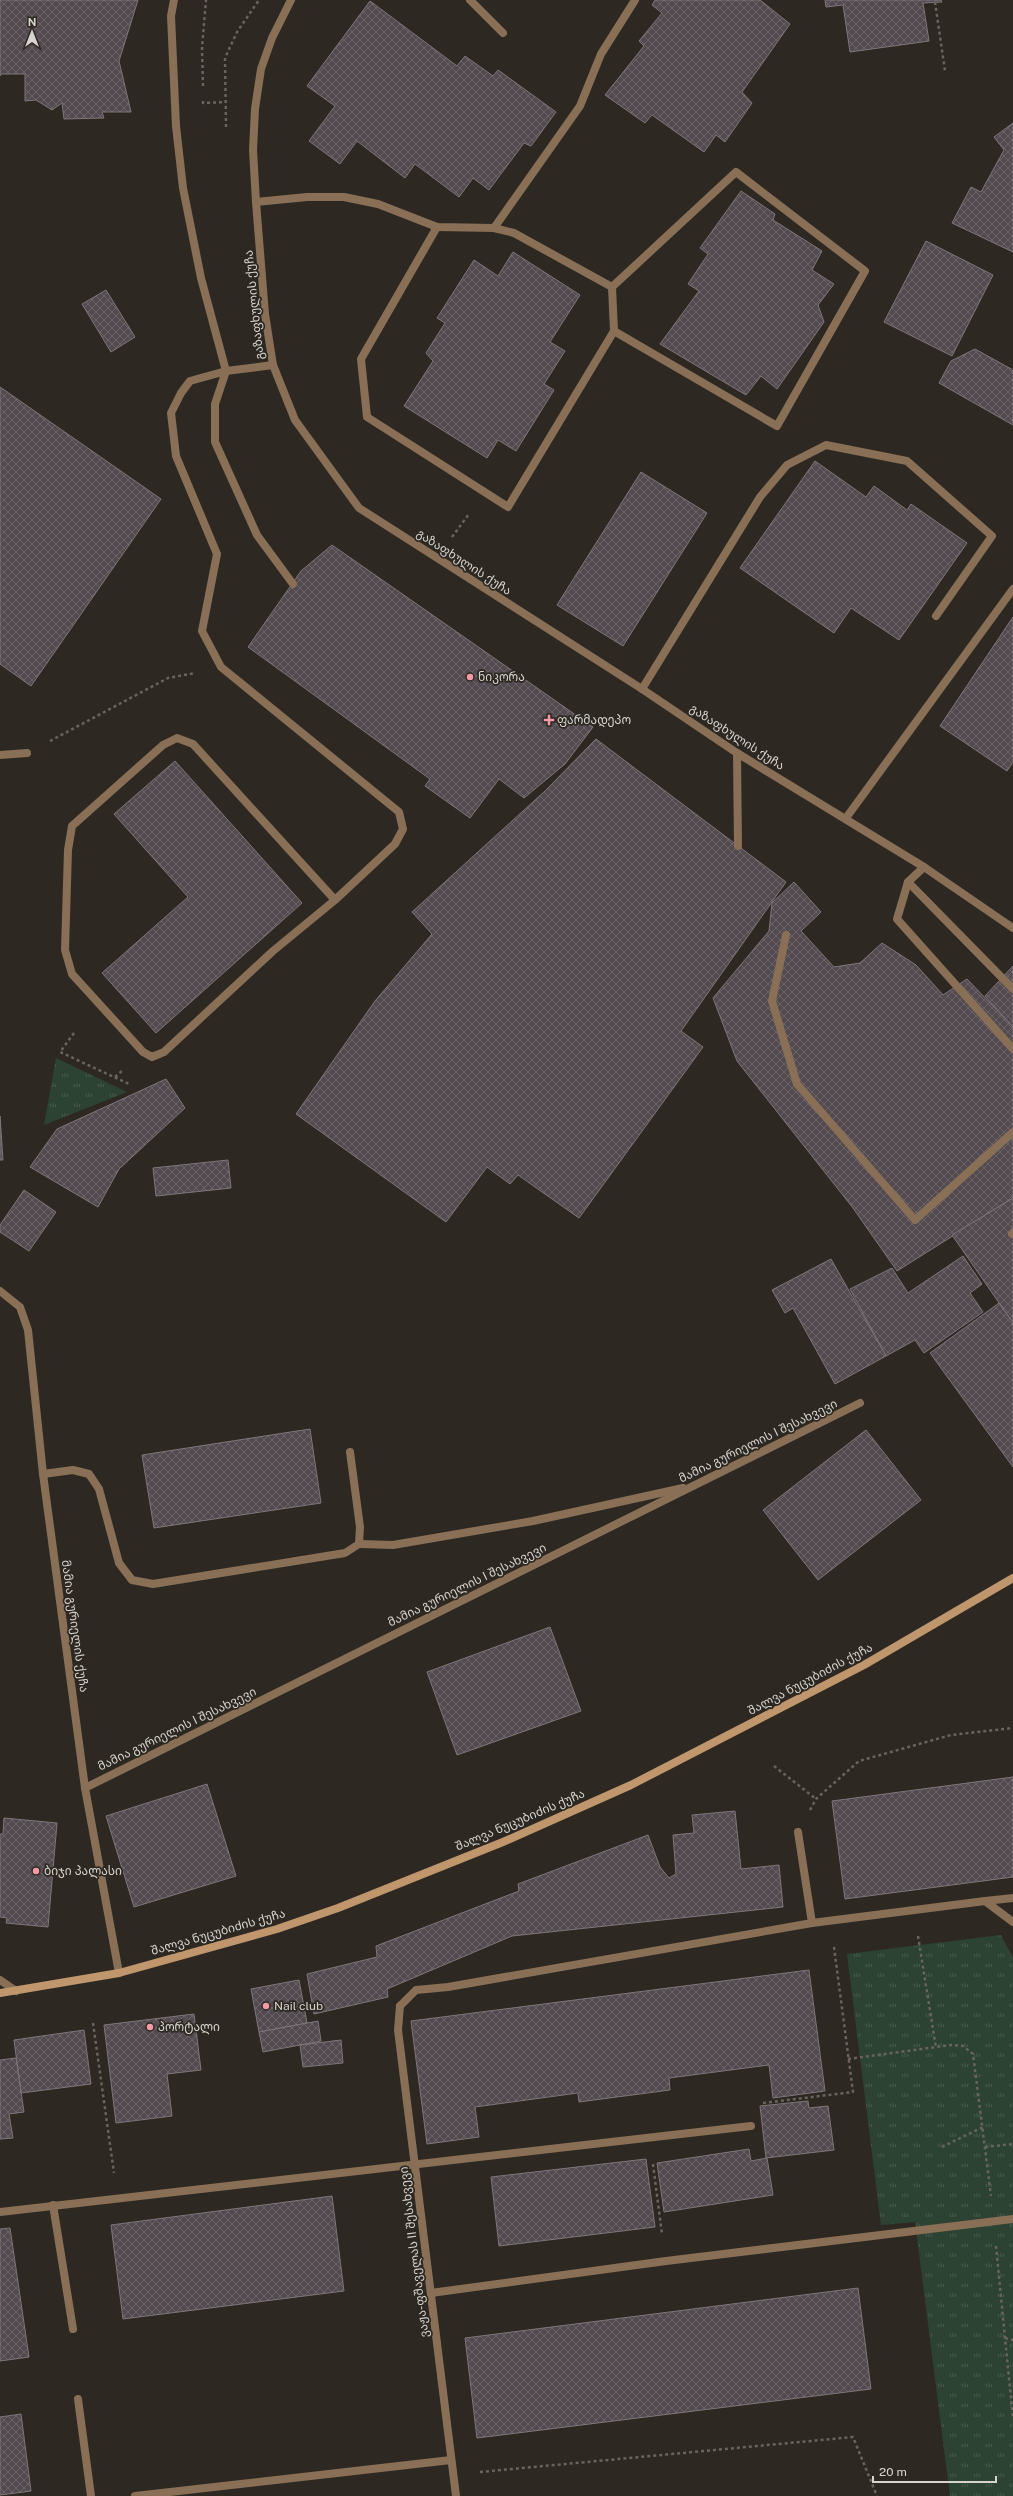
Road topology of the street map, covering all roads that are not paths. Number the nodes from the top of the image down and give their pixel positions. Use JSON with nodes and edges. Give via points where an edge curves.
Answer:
{"nodes":[{"id":1,"x":174,"y":0,"type":"edge"},
{"id":2,"x":292,"y":0,"type":"edge"},
{"id":3,"x":470,"y":0,"type":"edge"},
{"id":4,"x":635,"y":0,"type":"edge"},
{"id":5,"x":503,"y":33,"type":"dead end"},
{"id":6,"x":256,"y":202,"type":"junction"},
{"id":7,"x":436,"y":226,"type":"junction"},
{"id":8,"x":494,"y":228,"type":"junction"},
{"id":9,"x":612,"y":287,"type":"junction"},
{"id":10,"x":614,"y":331,"type":"junction"},
{"id":11,"x":273,"y":365,"type":"junction"},
{"id":12,"x":226,"y":371,"type":"junction"},
{"id":13,"x":293,"y":584,"type":"dead end"},
{"id":14,"x":1013,"y":589,"type":"edge"},
{"id":15,"x":936,"y":616,"type":"dead end"},
{"id":16,"x":642,"y":689,"type":"junction"},
{"id":17,"x":27,"y":753,"type":"road end"},
{"id":18,"x":737,"y":753,"type":"junction"},
{"id":19,"x":0,"y":755,"type":"edge"},
{"id":20,"x":846,"y":818,"type":"junction"},
{"id":21,"x":738,"y":846,"type":"dead end"},
{"id":22,"x":924,"y":867,"type":"junction"},
{"id":23,"x":908,"y":882,"type":"junction"},
{"id":24,"x":335,"y":900,"type":"junction"},
{"id":25,"x":1013,"y":928,"type":"edge"},
{"id":26,"x":786,"y":935,"type":"dead end"},
{"id":27,"x":1013,"y":989,"type":"edge"},
{"id":28,"x":1013,"y":1048,"type":"edge"},
{"id":29,"x":1013,"y":1132,"type":"edge"},
{"id":30,"x":0,"y":1291,"type":"edge"},
{"id":31,"x":860,"y":1404,"type":"dead end"},
{"id":32,"x":350,"y":1452,"type":"dead end"},
{"id":33,"x":43,"y":1474,"type":"junction"},
{"id":34,"x":696,"y":1485,"type":"junction"},
{"id":35,"x":359,"y":1544,"type":"junction"},
{"id":36,"x":1013,"y":1578,"type":"edge"},
{"id":37,"x":85,"y":1788,"type":"junction"},
{"id":38,"x":798,"y":1832,"type":"road end"},
{"id":39,"x":1013,"y":1898,"type":"edge"},
{"id":40,"x":985,"y":1902,"type":"junction"},
{"id":41,"x":1013,"y":1922,"type":"edge"},
{"id":42,"x":812,"y":1923,"type":"junction"},
{"id":43,"x":118,"y":1973,"type":"junction"},
{"id":44,"x":0,"y":1980,"type":"edge"},
{"id":45,"x":16,"y":1991,"type":"junction"},
{"id":46,"x":0,"y":1993,"type":"edge"},
{"id":47,"x":752,"y":2126,"type":"road end"},
{"id":48,"x":415,"y":2164,"type":"junction"},
{"id":49,"x":53,"y":2205,"type":"junction"},
{"id":50,"x":0,"y":2212,"type":"edge"},
{"id":51,"x":1013,"y":2219,"type":"edge"},
{"id":52,"x":431,"y":2293,"type":"junction"},
{"id":53,"x":73,"y":2329,"type":"dead end"},
{"id":54,"x":78,"y":2400,"type":"dead end"},
{"id":55,"x":451,"y":2460,"type":"junction"},
{"id":56,"x":91,"y":2496,"type":"edge"},
{"id":57,"x":135,"y":2496,"type":"edge"},
{"id":58,"x":456,"y":2496,"type":"edge"}],
"edges":[{"from":1,"to":12,"type":"street","via":[[171,16],[176,126],[183,188],[201,278]]},
{"from":2,"to":6,"type":"street","name":"გაზაფხულის ქუჩა","via":[[272,38],[261,69],[254,116]]},
{"from":3,"to":5,"type":"street"},
{"from":4,"to":8,"type":"street","via":[[601,54],[580,106]]},
{"from":6,"to":7,"type":"street","via":[[307,197],[344,197],[378,204]]},
{"from":6,"to":11,"type":"street","name":"გაზაფხულის ქუჩა","via":[[265,314]]},
{"from":7,"to":8,"type":"street"},
{"from":7,"to":10,"type":"street","via":[[361,359],[367,417],[508,507]]},
{"from":8,"to":9,"type":"street","via":[[514,233]]},
{"from":9,"to":10,"type":"street"},
{"from":9,"to":10,"type":"street","via":[[736,172],[865,271],[778,426]]},
{"from":11,"to":12,"type":"street"},
{"from":11,"to":16,"type":"street","name":"გაზაფხულის ქუჩა","via":[[295,420],[359,508]]},
{"from":12,"to":13,"type":"street","via":[[215,404],[215,442],[257,535]]},
{"from":12,"to":24,"type":"street","via":[[190,381],[181,392],[171,413],[176,456],[217,554],[202,631],[221,667],[399,812],[403,829],[395,844]]},
{"from":14,"to":20,"type":"street"},
{"from":15,"to":16,"type":"street","via":[[992,536],[907,461],[826,445],[787,465],[760,497]]},
{"from":16,"to":18,"type":"street","name":"გაზაფხულის ქუჩა"},
{"from":17,"to":19,"type":"street"},
{"from":18,"to":20,"type":"street","name":"გაზაფხულის ქუჩა"},
{"from":18,"to":21,"type":"street"},
{"from":20,"to":22,"type":"street","name":"გაზაფხულის ქუჩა"},
{"from":22,"to":23,"type":"street"},
{"from":22,"to":25,"type":"street","name":"გაზაფხულის ქუჩა"},
{"from":23,"to":27,"type":"street"},
{"from":23,"to":28,"type":"street","via":[[897,919]]},
{"from":24,"to":24,"type":"street","via":[[193,744],[177,738],[163,745],[72,826],[68,850],[65,950],[72,974],[143,1052],[152,1056],[164,1052],[273,951]]},
{"from":26,"to":29,"type":"street","via":[[772,1001],[797,1084],[915,1220]]},
{"from":30,"to":33,"type":"street","name":"მამია გურიელის ქუჩა","via":[[20,1307],[28,1330]]},
{"from":31,"to":34,"type":"street","name":"მამია გურიელის I შესახვევი"},
{"from":32,"to":35,"type":"street","via":[[360,1527]]},
{"from":33,"to":35,"type":"street","via":[[73,1470],[89,1474],[99,1488],[119,1563],[132,1580],[153,1584],[345,1553]]},
{"from":33,"to":37,"type":"street","name":"მამია გურიელის ქუჩა"},
{"from":34,"to":35,"type":"street","via":[[533,1521],[393,1545]]},
{"from":34,"to":37,"type":"street","name":"მამია გურიელის I შესახვევი"},
{"from":36,"to":43,"type":"main road","name":"შალვა ნუცუბიძის ქუჩა","via":[[864,1665],[610,1795],[503,1842],[338,1908],[276,1929]]},
{"from":37,"to":43,"type":"street","name":"მამია გურიელის ქუჩა"},
{"from":38,"to":42,"type":"street"},
{"from":39,"to":40,"type":"street"},
{"from":40,"to":41,"type":"street"},
{"from":40,"to":42,"type":"street"},
{"from":42,"to":48,"type":"street","name":"ვაჟა-ფშაველას II შესახვევი","via":[[416,1990],[400,2006],[398,2030]]},
{"from":43,"to":45,"type":"main road","name":"შალვა ნუცუბიძის ქუჩა"},
{"from":44,"to":45,"type":"street"},
{"from":45,"to":46,"type":"main road","name":"შალვა ნუცუბიძის ქუჩა"},
{"from":47,"to":48,"type":"street"},
{"from":48,"to":49,"type":"street"},
{"from":48,"to":52,"type":"street","name":"ვაჟა-ფშაველას II შესახვევი"},
{"from":49,"to":50,"type":"street"},
{"from":49,"to":53,"type":"street"},
{"from":51,"to":52,"type":"street","via":[[658,2262]]},
{"from":52,"to":55,"type":"street","name":"ვაჟა-ფშაველას II შესახვევი"},
{"from":54,"to":56,"type":"street"},
{"from":55,"to":57,"type":"street"},
{"from":55,"to":58,"type":"street","name":"ვაჟა-ფშაველას II შესახვევი"}]}
